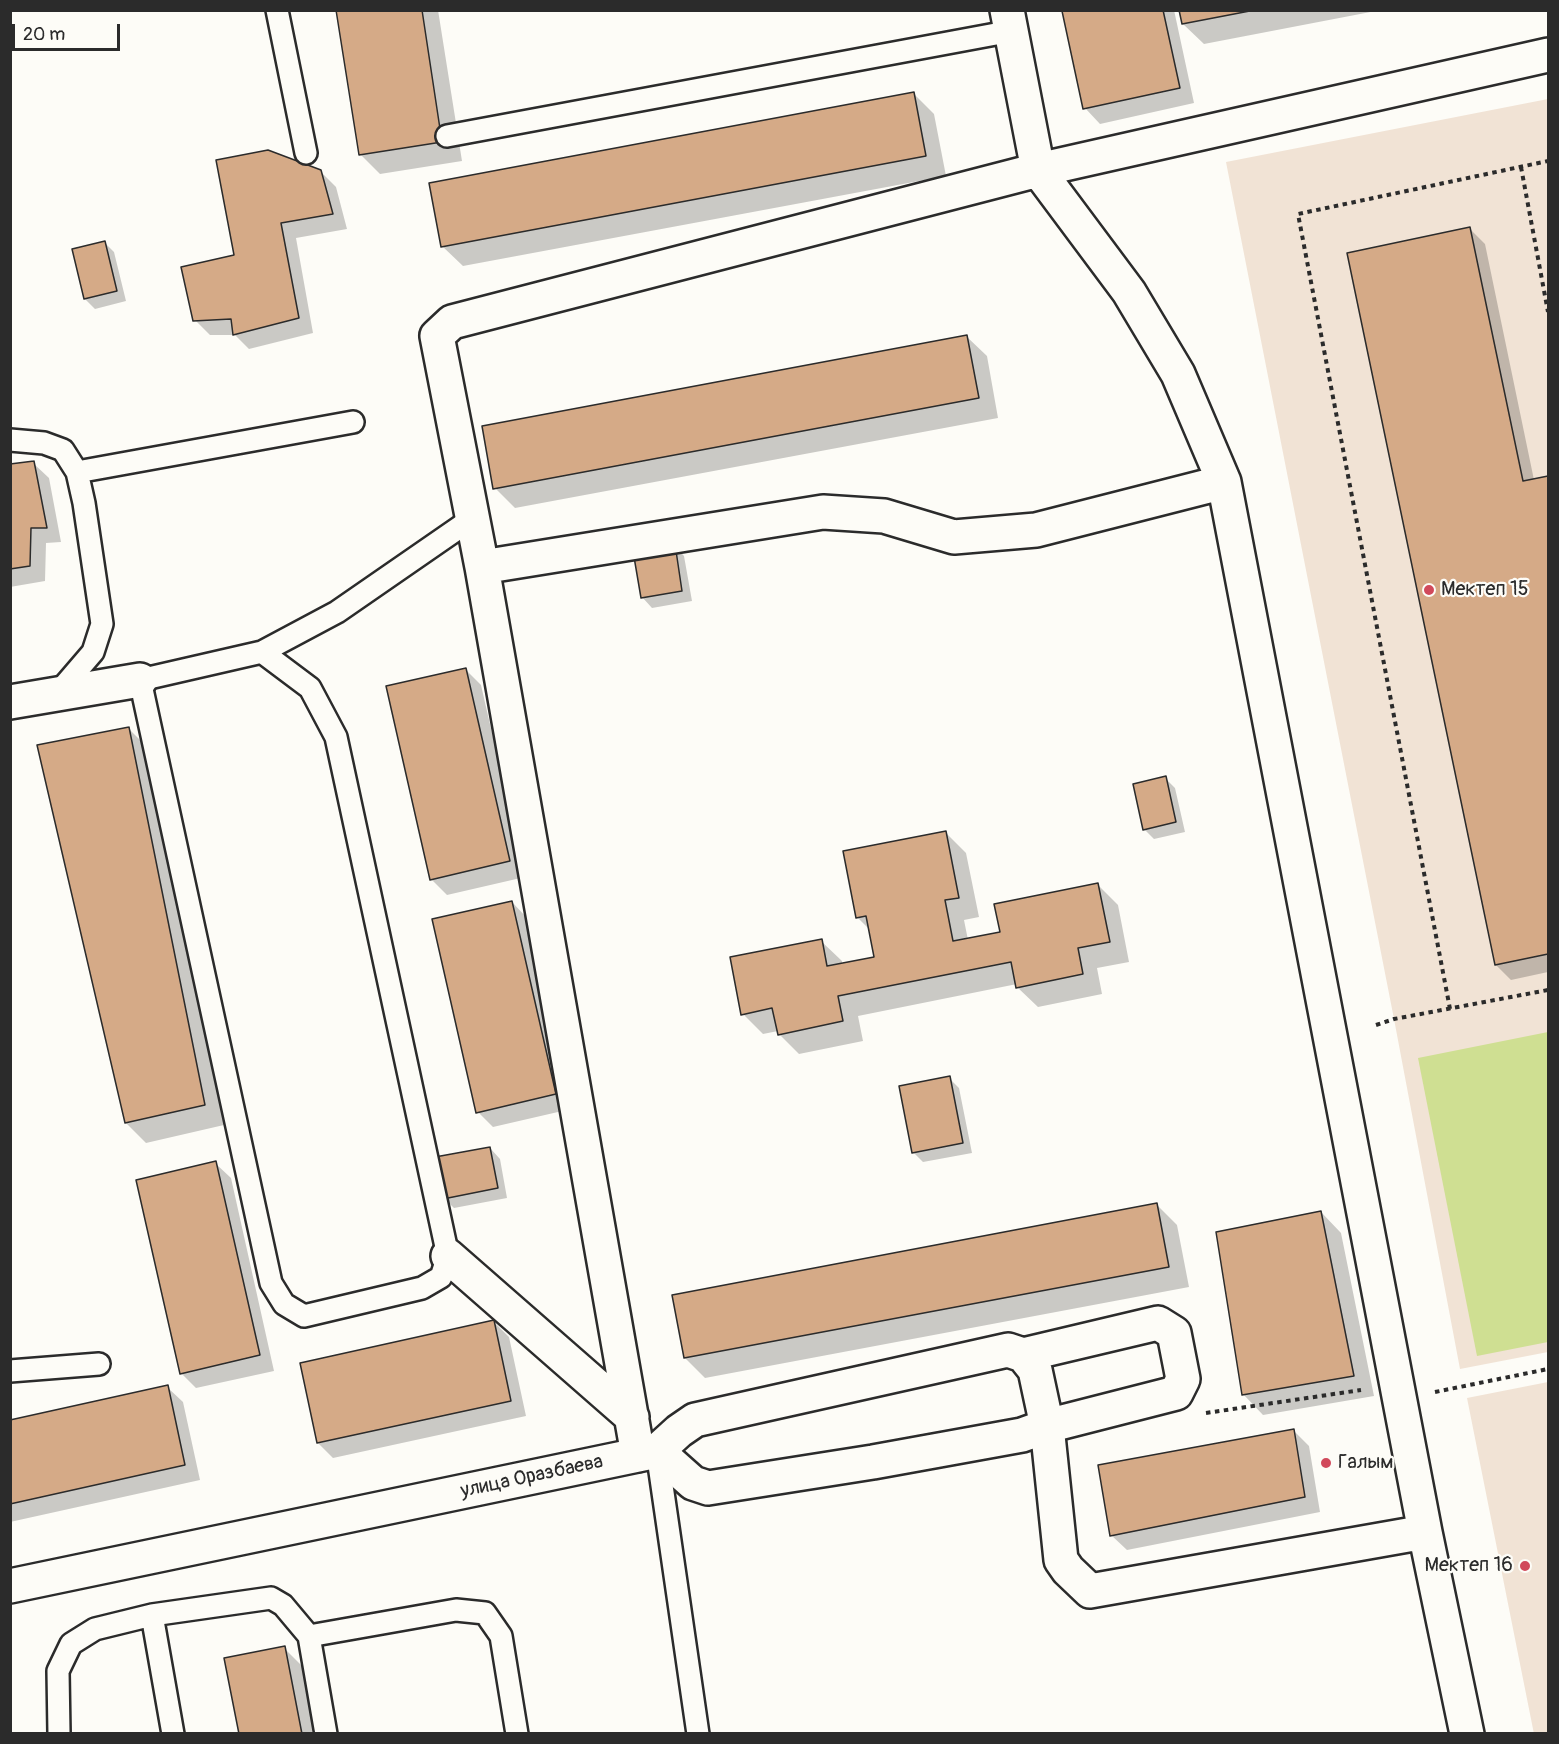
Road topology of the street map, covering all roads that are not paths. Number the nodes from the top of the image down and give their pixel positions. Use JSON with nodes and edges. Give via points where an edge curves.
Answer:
{"nodes":[{"id":1,"x":277,"y":10,"type":"edge"},
{"id":2,"x":1009,"y":21,"type":"edge"},
{"id":3,"x":1548,"y":55,"type":"edge"},
{"id":4,"x":447,"y":136,"type":"dead end"},
{"id":5,"x":306,"y":153,"type":"dead end"},
{"id":6,"x":1038,"y":170,"type":"junction"},
{"id":7,"x":353,"y":422,"type":"dead end"},
{"id":8,"x":10,"y":440,"type":"edge"},
{"id":9,"x":77,"y":472,"type":"junction"},
{"id":10,"x":1224,"y":482,"type":"junction"},
{"id":11,"x":473,"y":518,"type":"junction"},
{"id":12,"x":482,"y":567,"type":"junction"},
{"id":13,"x":262,"y":652,"type":"junction"},
{"id":14,"x":140,"y":680,"type":"junction"},
{"id":15,"x":57,"y":694,"type":"junction"},
{"id":16,"x":10,"y":702,"type":"edge"},
{"id":17,"x":448,"y":1256,"type":"junction"},
{"id":18,"x":1029,"y":1362,"type":"junction"},
{"id":19,"x":99,"y":1364,"type":"dead end"},
{"id":20,"x":10,"y":1371,"type":"edge"},
{"id":21,"x":632,"y":1417,"type":"junction"},
{"id":22,"x":1047,"y":1426,"type":"junction"},
{"id":23,"x":648,"y":1453,"type":"junction"},
{"id":24,"x":1425,"y":1532,"type":"junction"},
{"id":25,"x":10,"y":1586,"type":"edge"},
{"id":26,"x":152,"y":1615,"type":"junction"},
{"id":27,"x":309,"y":1636,"type":"junction"},
{"id":28,"x":59,"y":1734,"type":"edge"},
{"id":29,"x":173,"y":1734,"type":"edge"},
{"id":30,"x":326,"y":1734,"type":"edge"},
{"id":31,"x":517,"y":1734,"type":"edge"},
{"id":32,"x":698,"y":1734,"type":"edge"},
{"id":33,"x":1467,"y":1734,"type":"edge"}],
"edges":[{"from":1,"to":5,"type":"lane"},
{"from":2,"to":4,"type":"lane"},
{"from":2,"to":6,"type":"street"},
{"from":3,"to":6,"type":"street"},
{"from":6,"to":10,"type":"street","via":[[1129,292],[1178,374]]},
{"from":6,"to":11,"type":"street","via":[[452,322],[437,336]]},
{"from":7,"to":9,"type":"lane"},
{"from":8,"to":9,"type":"lane","via":[[44,443],[63,450]]},
{"from":9,"to":15,"type":"lane","via":[[102,624],[93,652]]},
{"from":10,"to":12,"type":"street","via":[[1036,530],[954,537],[884,516],[823,512]]},
{"from":10,"to":24,"type":"street"},
{"from":11,"to":12,"type":"street"},
{"from":11,"to":13,"type":"lane","via":[[337,612]]},
{"from":12,"to":21,"type":"street"},
{"from":13,"to":14,"type":"lane"},
{"from":13,"to":17,"type":"lane","via":[[310,688],[336,737]]},
{"from":14,"to":15,"type":"street"},
{"from":14,"to":17,"type":"lane","via":[[271,1283],[284,1304],[304,1316],[422,1288],[441,1277]]},
{"from":15,"to":16,"type":"street"},
{"from":17,"to":21,"type":"street"},
{"from":18,"to":22,"type":"street"},
{"from":18,"to":22,"type":"street","via":[[1102,1335],[1158,1323],[1174,1333],[1183,1379],[1176,1393]]},
{"from":18,"to":23,"type":"street","via":[[1008,1350],[695,1420]]},
{"from":19,"to":20,"type":"lane"},
{"from":21,"to":23,"type":"street"},
{"from":22,"to":23,"type":"street","via":[[1022,1435],[708,1488],[693,1483]]},
{"from":22,"to":24,"type":"street","via":[[1061,1560],[1090,1592]]},
{"from":23,"to":25,"type":"street","name":"улица Оразбаева"},
{"from":23,"to":32,"type":"lane"},
{"from":24,"to":33,"type":"street"},
{"from":26,"to":27,"type":"lane","via":[[271,1598],[283,1605]]},
{"from":26,"to":28,"type":"lane","via":[[95,1629],[71,1644],[58,1671]]},
{"from":26,"to":29,"type":"lane"},
{"from":27,"to":30,"type":"lane"},
{"from":27,"to":31,"type":"lane","via":[[456,1610],[485,1613],[501,1635]]}]}
